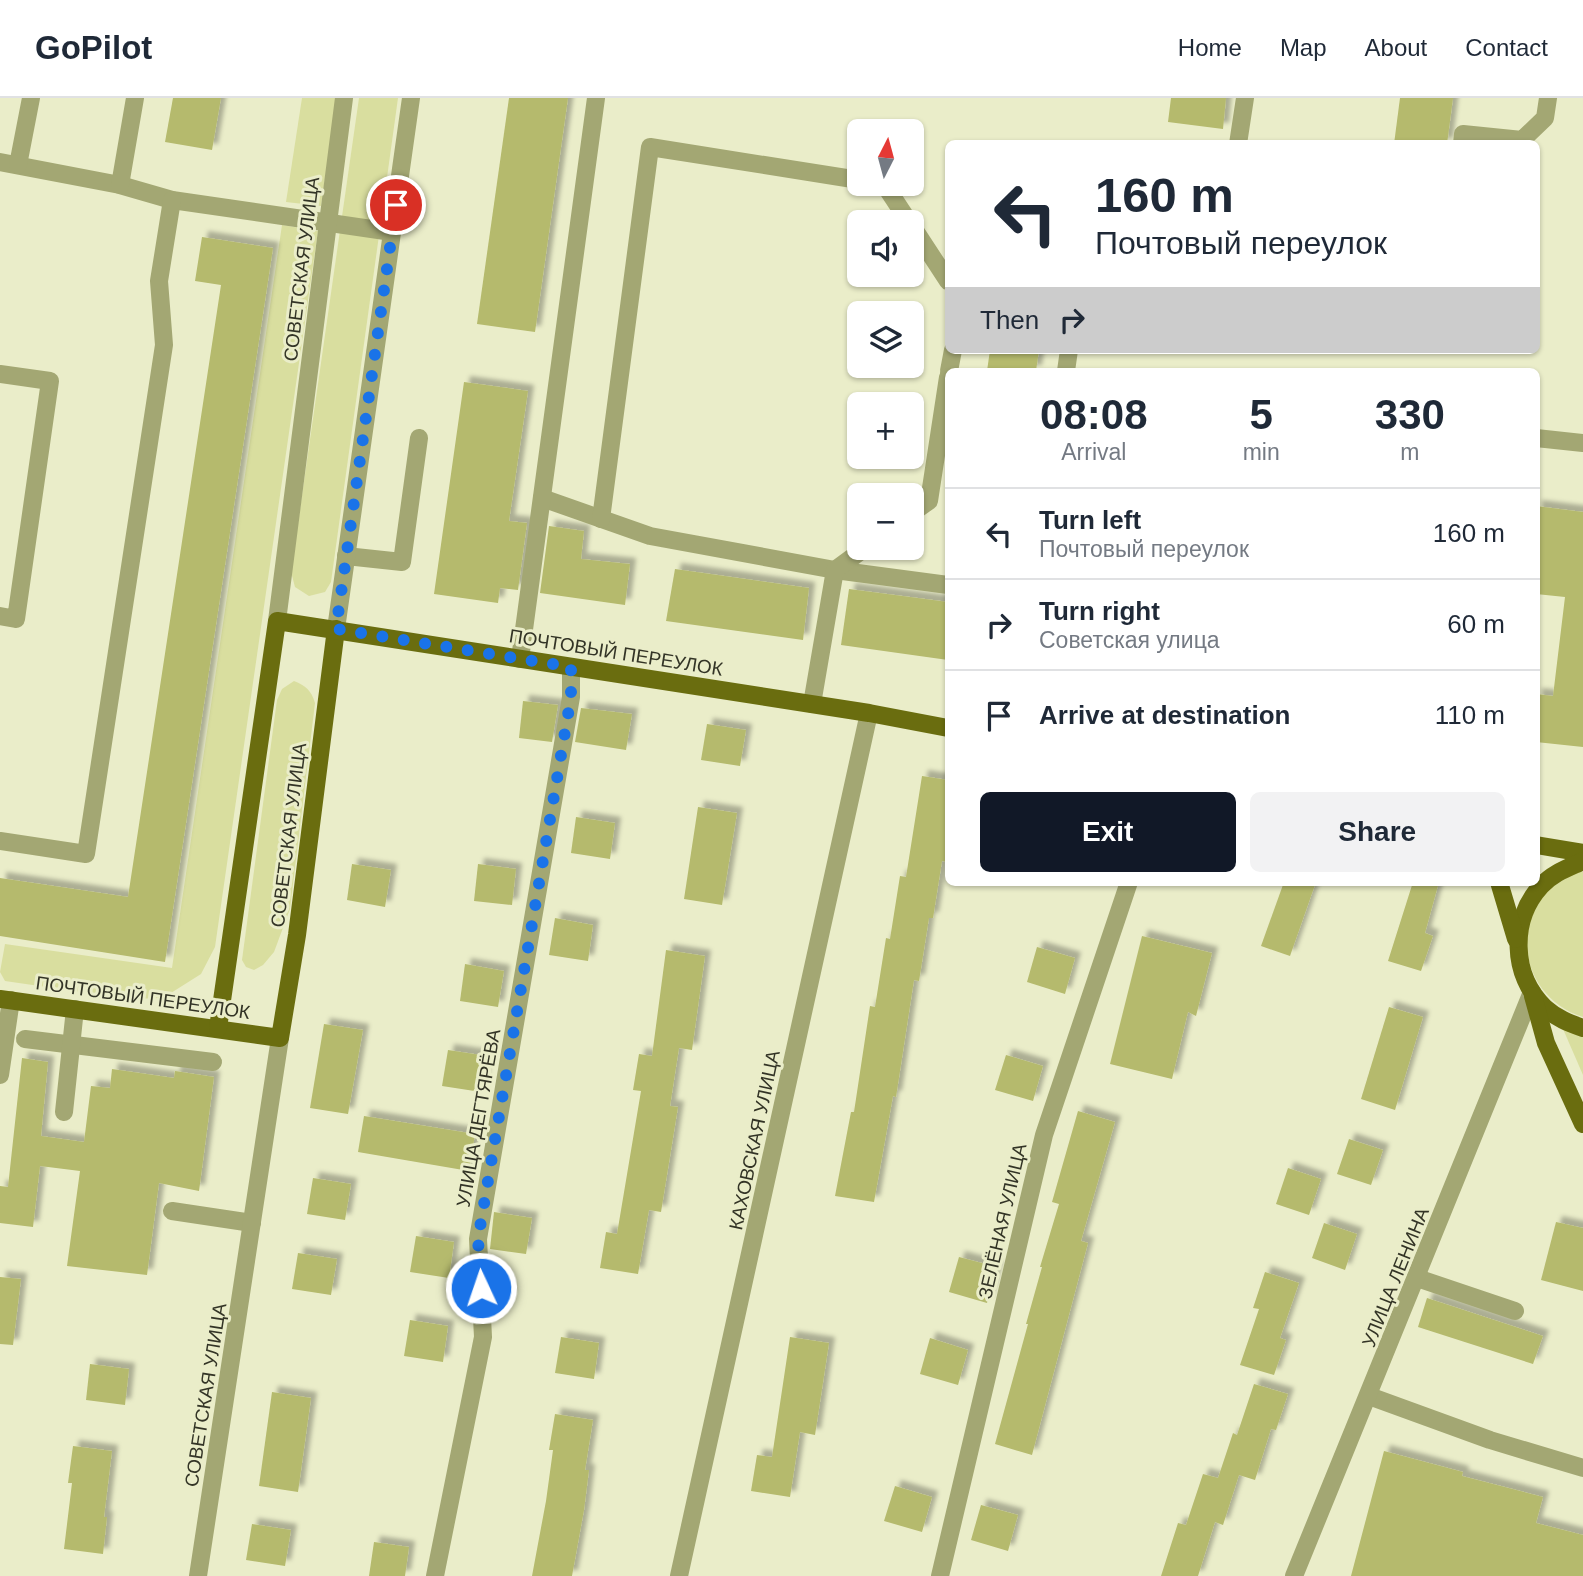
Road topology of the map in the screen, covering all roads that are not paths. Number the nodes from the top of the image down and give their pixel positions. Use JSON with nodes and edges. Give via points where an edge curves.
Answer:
{"nodes":[{"id":1,"x":31,"y":98,"type":"edge"},
{"id":2,"x":135,"y":98,"type":"edge"},
{"id":3,"x":344,"y":98,"type":"edge"},
{"id":4,"x":411,"y":98,"type":"edge"},
{"id":5,"x":596,"y":98,"type":"edge"},
{"id":6,"x":1245,"y":98,"type":"edge"},
{"id":7,"x":1548,"y":98,"type":"edge"},
{"id":8,"x":1239,"y":140,"type":"edge"},
{"id":9,"x":1462,"y":140,"type":"edge"},
{"id":10,"x":1522,"y":140,"type":"edge"},
{"id":11,"x":1522,"y":140,"type":"edge"},
{"id":12,"x":9,"y":164,"type":"edge"},
{"id":13,"x":847,"y":178,"type":"edge"},
{"id":14,"x":120,"y":185,"type":"junction"},
{"id":15,"x":172,"y":200,"type":"junction"},
{"id":16,"x":327,"y":223,"type":"junction"},
{"id":17,"x":392,"y":232,"type":"junction"},
{"id":18,"x":924,"y":244,"type":"edge"},
{"id":19,"x":945,"y":276,"type":"edge"},
{"id":20,"x":0,"y":374,"type":"edge"},
{"id":21,"x":945,"y":397,"type":"edge"},
{"id":22,"x":419,"y":438,"type":"dead end"},
{"id":23,"x":1540,"y":438,"type":"edge"},
{"id":24,"x":1583,"y":443,"type":"edge"},
{"id":25,"x":542,"y":498,"type":"junction"},
{"id":26,"x":924,"y":505,"type":"edge"},
{"id":27,"x":601,"y":519,"type":"junction"},
{"id":28,"x":346,"y":556,"type":"junction"},
{"id":29,"x":849,"y":560,"type":"edge"},
{"id":30,"x":835,"y":570,"type":"junction"},
{"id":31,"x":945,"y":585,"type":"edge"},
{"id":32,"x":0,"y":616,"type":"edge"},
{"id":33,"x":277,"y":621,"type":"junction"},
{"id":34,"x":336,"y":629,"type":"junction"},
{"id":35,"x":520,"y":659,"type":"junction"},
{"id":36,"x":571,"y":667,"type":"junction"},
{"id":37,"x":812,"y":704,"type":"junction"},
{"id":38,"x":869,"y":713,"type":"junction"},
{"id":39,"x":945,"y":727,"type":"edge"},
{"id":40,"x":0,"y":841,"type":"edge"},
{"id":41,"x":1540,"y":846,"type":"edge"},
{"id":42,"x":1583,"y":853,"type":"edge"},
{"id":43,"x":1583,"y":861,"type":"edge"},
{"id":44,"x":1128,"y":886,"type":"edge"},
{"id":45,"x":1500,"y":886,"type":"edge"},
{"id":46,"x":1518,"y":944,"type":"junction"},
{"id":47,"x":1532,"y":992,"type":"junction"},
{"id":48,"x":6,"y":1000,"type":"edge"},
{"id":49,"x":75,"y":1009,"type":"junction"},
{"id":50,"x":218,"y":1028,"type":"junction"},
{"id":51,"x":1583,"y":1028,"type":"edge"},
{"id":52,"x":280,"y":1038,"type":"junction"},
{"id":53,"x":24,"y":1039,"type":"dead end"},
{"id":54,"x":71,"y":1044,"type":"junction"},
{"id":55,"x":213,"y":1062,"type":"dead end"},
{"id":56,"x":0,"y":1075,"type":"edge"},
{"id":57,"x":64,"y":1112,"type":"dead end"},
{"id":58,"x":1583,"y":1124,"type":"edge"},
{"id":59,"x":172,"y":1211,"type":"dead end"},
{"id":60,"x":252,"y":1223,"type":"junction"},
{"id":61,"x":1417,"y":1278,"type":"junction"},
{"id":62,"x":1515,"y":1311,"type":"dead end"},
{"id":63,"x":1370,"y":1396,"type":"junction"},
{"id":64,"x":1583,"y":1468,"type":"edge"},
{"id":65,"x":198,"y":1576,"type":"edge"},
{"id":66,"x":435,"y":1576,"type":"edge"},
{"id":67,"x":679,"y":1576,"type":"edge"},
{"id":68,"x":940,"y":1576,"type":"edge"},
{"id":69,"x":1294,"y":1576,"type":"edge"}],
"edges":[{"from":1,"to":12,"type":"street"},
{"from":2,"to":14,"type":"street"},
{"from":3,"to":16,"type":"street","name":"СОВЕТСКАЯ УЛИЦА"},
{"from":4,"to":17,"type":"street","name":"СОВЕТСКАЯ УЛИЦА"},
{"from":5,"to":25,"type":"street"},
{"from":6,"to":8,"type":"street"},
{"from":7,"to":10,"type":"street","via":[[1545,118]]},
{"from":9,"to":11,"type":"street","via":[[1463,134]]},
{"from":12,"to":14,"type":"street"},
{"from":13,"to":27,"type":"street","via":[[650,147]]},
{"from":14,"to":15,"type":"street"},
{"from":15,"to":16,"type":"street"},
{"from":15,"to":40,"type":"street","via":[[159,282],[164,345],[86,854]]},
{"from":16,"to":17,"type":"street"},
{"from":16,"to":33,"type":"street","name":"СОВЕТСКАЯ УЛИЦА"},
{"from":17,"to":28,"type":"street","name":"СОВЕТСКАЯ УЛИЦА"},
{"from":18,"to":19,"type":"street"},
{"from":20,"to":32,"type":"street","via":[[50,381],[16,619]]},
{"from":21,"to":26,"type":"street","via":[[929,501]]},
{"from":22,"to":28,"type":"street","via":[[402,562]]},
{"from":23,"to":24,"type":"street"},
{"from":25,"to":27,"type":"street"},
{"from":25,"to":35,"type":"street"},
{"from":27,"to":30,"type":"street","via":[[650,536]]},
{"from":28,"to":34,"type":"street","name":"СОВЕТСКАЯ УЛИЦА"},
{"from":29,"to":30,"type":"street"},
{"from":30,"to":31,"type":"street"},
{"from":30,"to":37,"type":"street"},
{"from":33,"to":34,"type":"main road","name":"ПОЧТОВЫЙ ПЕРЕУЛОК"},
{"from":33,"to":50,"type":"main road","name":"СОВЕТСКАЯ УЛИЦА"},
{"from":34,"to":35,"type":"main road","name":"ПОЧТОВЫЙ ПЕРЕУЛОК"},
{"from":34,"to":52,"type":"main road","name":"СОВЕТСКАЯ УЛИЦА"},
{"from":35,"to":36,"type":"main road","name":"ПОЧТОВЫЙ ПЕРЕУЛОК"},
{"from":36,"to":37,"type":"main road","name":"ПОЧТОВЫЙ ПЕРЕУЛОК"},
{"from":36,"to":66,"type":"street","name":"УЛИЦА ДЕГТЯРЁВА","via":[[571,697],[478,1239],[483,1337]]},
{"from":37,"to":38,"type":"main road","name":"ПОЧТОВЫЙ ПЕРЕУЛОК"},
{"from":38,"to":39,"type":"main road","name":"ПОЧТОВЫЙ ПЕРЕУЛОК"},
{"from":38,"to":67,"type":"street","name":"КАХОВСКАЯ УЛИЦА"},
{"from":41,"to":42,"type":"main road"},
{"from":43,"to":46,"type":"main road","via":[[1558,872],[1531,899],[1521,919]]},
{"from":44,"to":68,"type":"street","name":"ЗЕЛЁНАЯ УЛИЦА","via":[[1044,1135]]},
{"from":45,"to":46,"type":"main road"},
{"from":46,"to":47,"type":"main road","via":[[1521,970]]},
{"from":47,"to":51,"type":"main road","via":[[1564,1021]]},
{"from":47,"to":58,"type":"main road","via":[[1546,1043]]},
{"from":47,"to":61,"type":"street","name":"УЛИЦА ЛЕНИНА"},
{"from":48,"to":49,"type":"main road","name":"ПОЧТОВЫЙ ПЕРЕУЛОК"},
{"from":48,"to":56,"type":"street"},
{"from":49,"to":50,"type":"main road","name":"ПОЧТОВЫЙ ПЕРЕУЛОК"},
{"from":49,"to":54,"type":"street"},
{"from":50,"to":52,"type":"main road","name":"ПОЧТОВЫЙ ПЕРЕУЛОК"},
{"from":52,"to":60,"type":"street","name":"СОВЕТСКАЯ УЛИЦА"},
{"from":53,"to":54,"type":"street"},
{"from":54,"to":55,"type":"street"},
{"from":54,"to":57,"type":"street"},
{"from":59,"to":60,"type":"street"},
{"from":60,"to":65,"type":"street","name":"СОВЕТСКАЯ УЛИЦА"},
{"from":61,"to":62,"type":"street"},
{"from":61,"to":63,"type":"street","name":"УЛИЦА ЛЕНИНА"},
{"from":63,"to":64,"type":"street"},
{"from":63,"to":69,"type":"street","name":"УЛИЦА ЛЕНИНА"}]}
